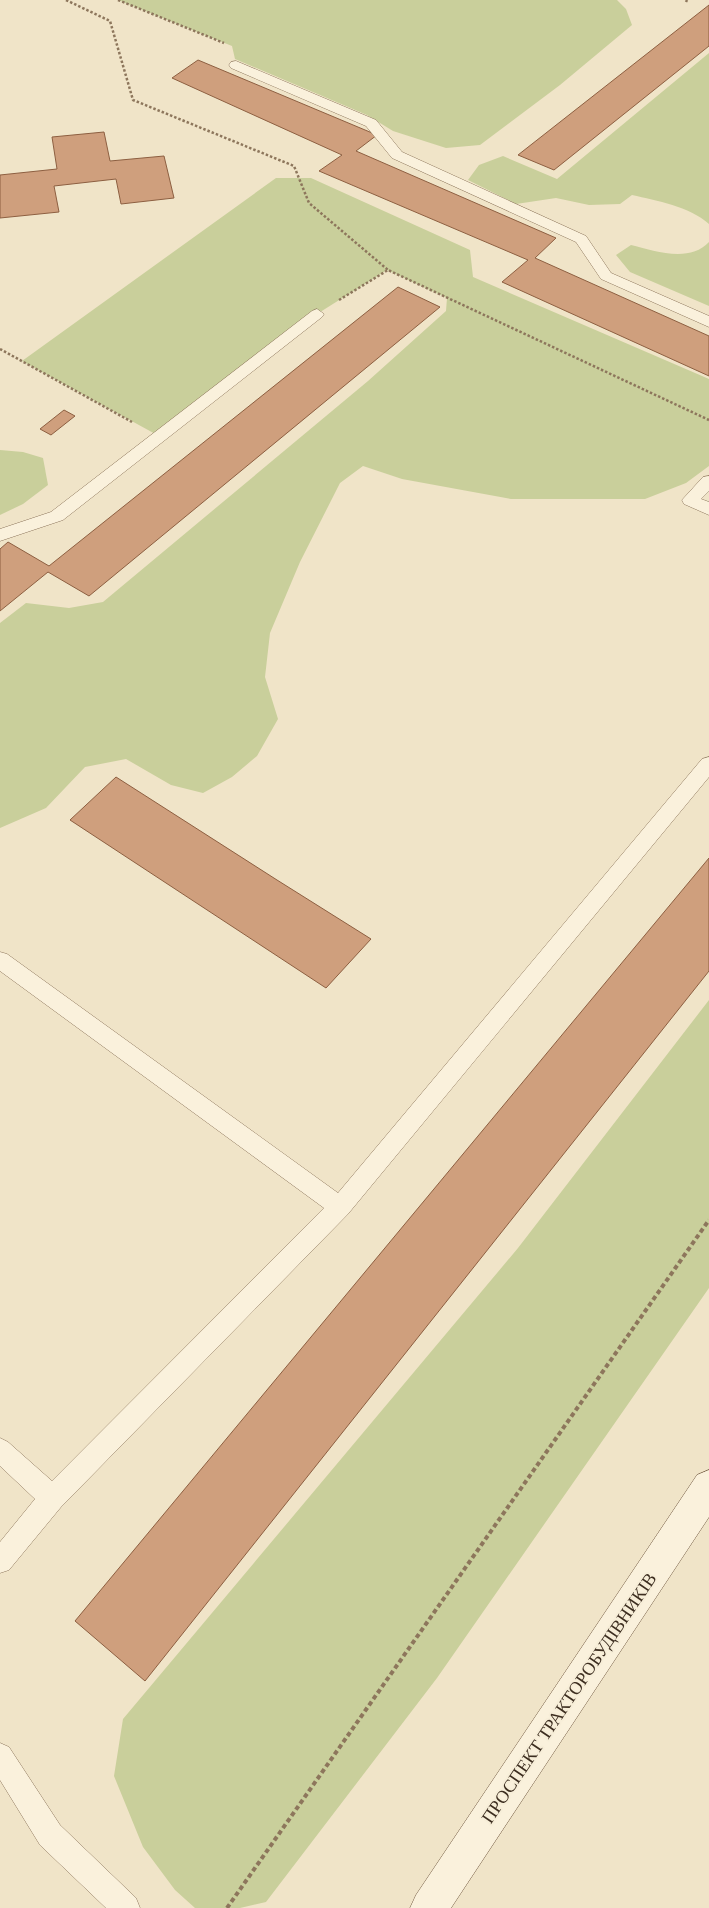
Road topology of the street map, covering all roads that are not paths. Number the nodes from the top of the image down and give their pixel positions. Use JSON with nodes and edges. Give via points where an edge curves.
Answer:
{"nodes":[{"id":1,"x":236,"y":65,"type":"road end"},
{"id":2,"x":317,"y":314,"type":"road end"},
{"id":3,"x":709,"y":322,"type":"edge"},
{"id":4,"x":709,"y":481,"type":"edge"},
{"id":5,"x":709,"y":508,"type":"edge"},
{"id":6,"x":0,"y":535,"type":"edge"},
{"id":7,"x":709,"y":764,"type":"edge"},
{"id":8,"x":0,"y":960,"type":"edge"},
{"id":9,"x":340,"y":1208,"type":"junction"},
{"id":10,"x":0,"y":1450,"type":"edge"},
{"id":11,"x":709,"y":1488,"type":"edge"},
{"id":12,"x":52,"y":1498,"type":"junction"},
{"id":13,"x":0,"y":1561,"type":"edge"},
{"id":14,"x":0,"y":1756,"type":"edge"},
{"id":15,"x":126,"y":1908,"type":"edge"},
{"id":16,"x":429,"y":1908,"type":"edge"}],
"edges":[{"from":1,"to":3,"type":"lane","via":[[371,123],[397,155],[581,239],[606,276]]},
{"from":2,"to":6,"type":"lane","via":[[57,516]]},
{"from":4,"to":5,"type":"lane","via":[[690,500]]},
{"from":7,"to":9,"type":"lane"},
{"from":8,"to":9,"type":"lane"},
{"from":9,"to":12,"type":"lane"},
{"from":10,"to":12,"type":"lane"},
{"from":11,"to":16,"type":"main road","name":"ПРОСПЕКТ ТРАКТОРОБУДІВНИКІВ"},
{"from":12,"to":13,"type":"lane"},
{"from":14,"to":15,"type":"lane","via":[[50,1835]]}]}
